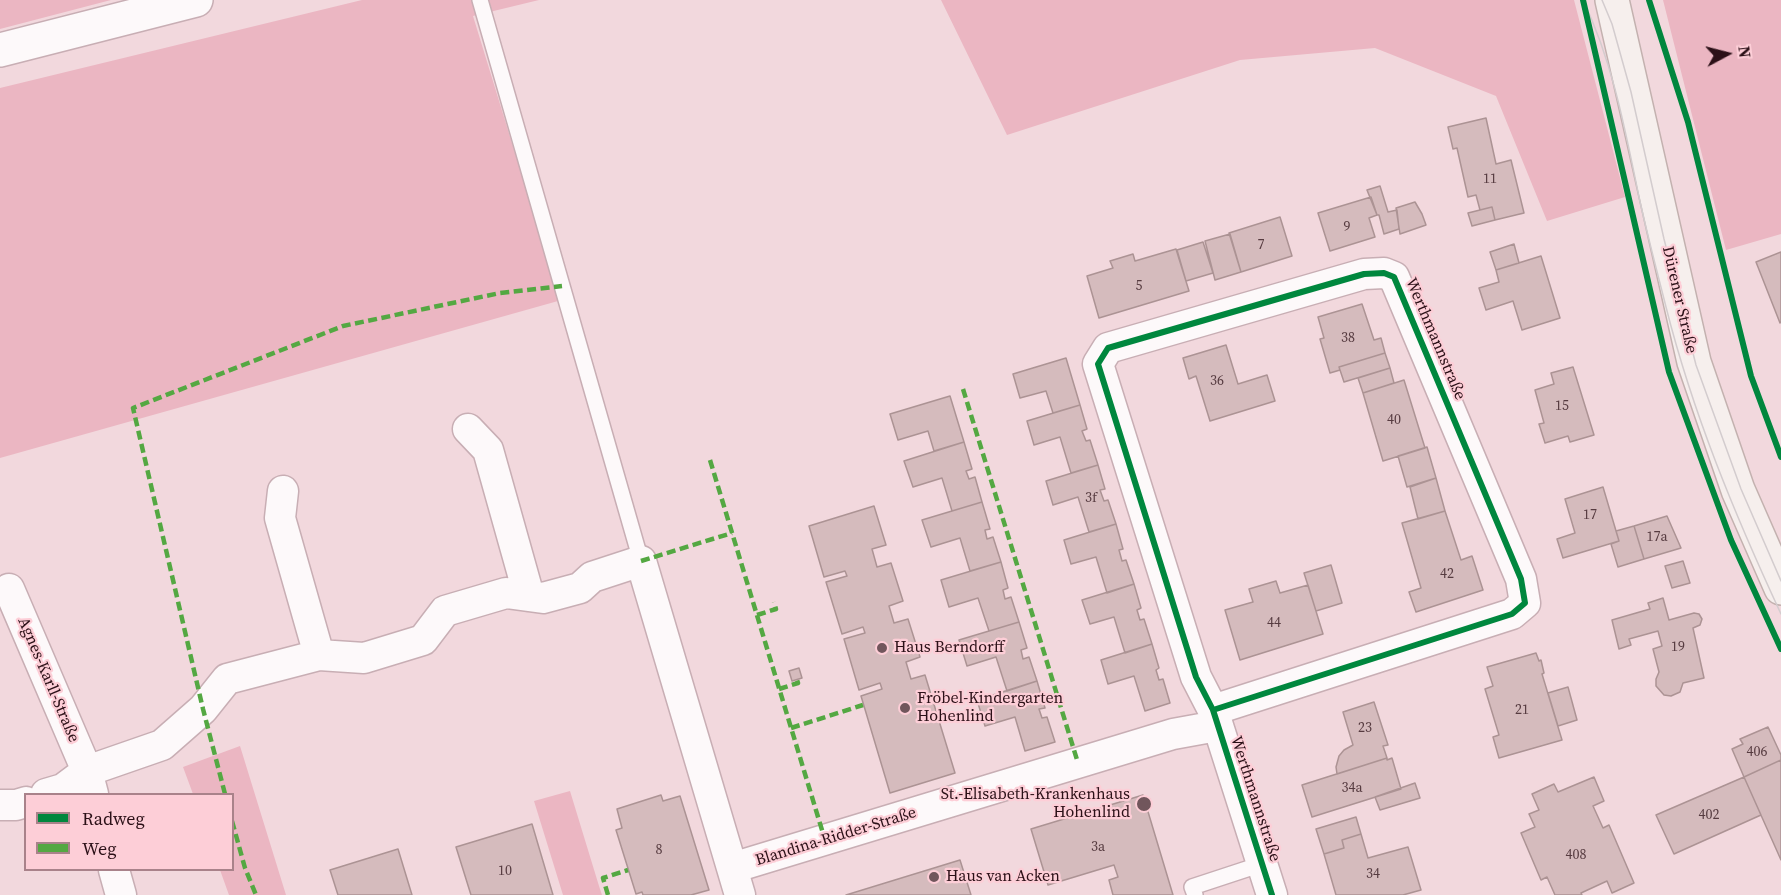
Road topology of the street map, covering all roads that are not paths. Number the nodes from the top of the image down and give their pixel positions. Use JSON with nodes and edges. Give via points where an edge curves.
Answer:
{"nodes":[{"id":1,"x":196,"y":0,"type":"edge"},
{"id":2,"x":480,"y":0,"type":"edge"},
{"id":3,"x":1612,"y":0,"type":"edge"},
{"id":4,"x":0,"y":50,"type":"edge"},
{"id":5,"x":468,"y":429,"type":"dead end"},
{"id":6,"x":284,"y":491,"type":"dead end"},
{"id":7,"x":641,"y":561,"type":"junction"},
{"id":8,"x":1781,"y":588,"type":"edge"},
{"id":9,"x":9,"y":589,"type":"dead end"},
{"id":10,"x":529,"y":596,"type":"junction"},
{"id":11,"x":319,"y":655,"type":"junction"},
{"id":12,"x":1215,"y":718,"type":"junction"},
{"id":13,"x":90,"y":783,"type":"edge"},
{"id":14,"x":52,"y":793,"type":"edge"},
{"id":15,"x":24,"y":803,"type":"edge"},
{"id":16,"x":0,"y":805,"type":"edge"},
{"id":17,"x":1262,"y":864,"type":"junction"},
{"id":18,"x":114,"y":871,"type":"edge"},
{"id":19,"x":736,"y":882,"type":"edge"},
{"id":20,"x":121,"y":895,"type":"edge"},
{"id":21,"x":1195,"y":895,"type":"edge"},
{"id":22,"x":1272,"y":895,"type":"edge"}],
"edges":[{"from":1,"to":4,"type":"main road"},
{"from":2,"to":7,"type":"lane"},
{"from":3,"to":8,"type":"main road","name":"Dürener Straße","via":[[1694,362],[1738,490]]},
{"from":5,"to":10,"type":"street","via":[[488,450]]},
{"from":6,"to":11,"type":"street","via":[[280,518]]},
{"from":7,"to":10,"type":"street","via":[[592,577],[580,588],[543,598]]},
{"from":7,"to":19,"type":"street","name":"Blandina-Ridder-Straße"},
{"from":9,"to":13,"type":"street","name":"Agnes-Karll-Straße"},
{"from":10,"to":11,"type":"street","via":[[506,593],[445,611],[423,640],[364,658]]},
{"from":11,"to":13,"type":"street","via":[[227,679],[203,709],[162,745]]},
{"from":12,"to":12,"type":"street","name":"Werthmannstraße","via":[[1512,614],[1525,603],[1521,579],[1394,277],[1384,273],[1364,274],[1108,348],[1098,364],[1196,677]]},
{"from":12,"to":17,"type":"street","name":"Werthmannstraße"},
{"from":12,"to":19,"type":"street","name":"Blandina-Ridder-Straße"},
{"from":13,"to":14,"type":"street"},
{"from":15,"to":16,"type":"street"},
{"from":17,"to":21,"type":"lane","via":[[1192,886]]},
{"from":17,"to":22,"type":"street","name":"Werthmannstraße"},
{"from":18,"to":20,"type":"street"}]}
